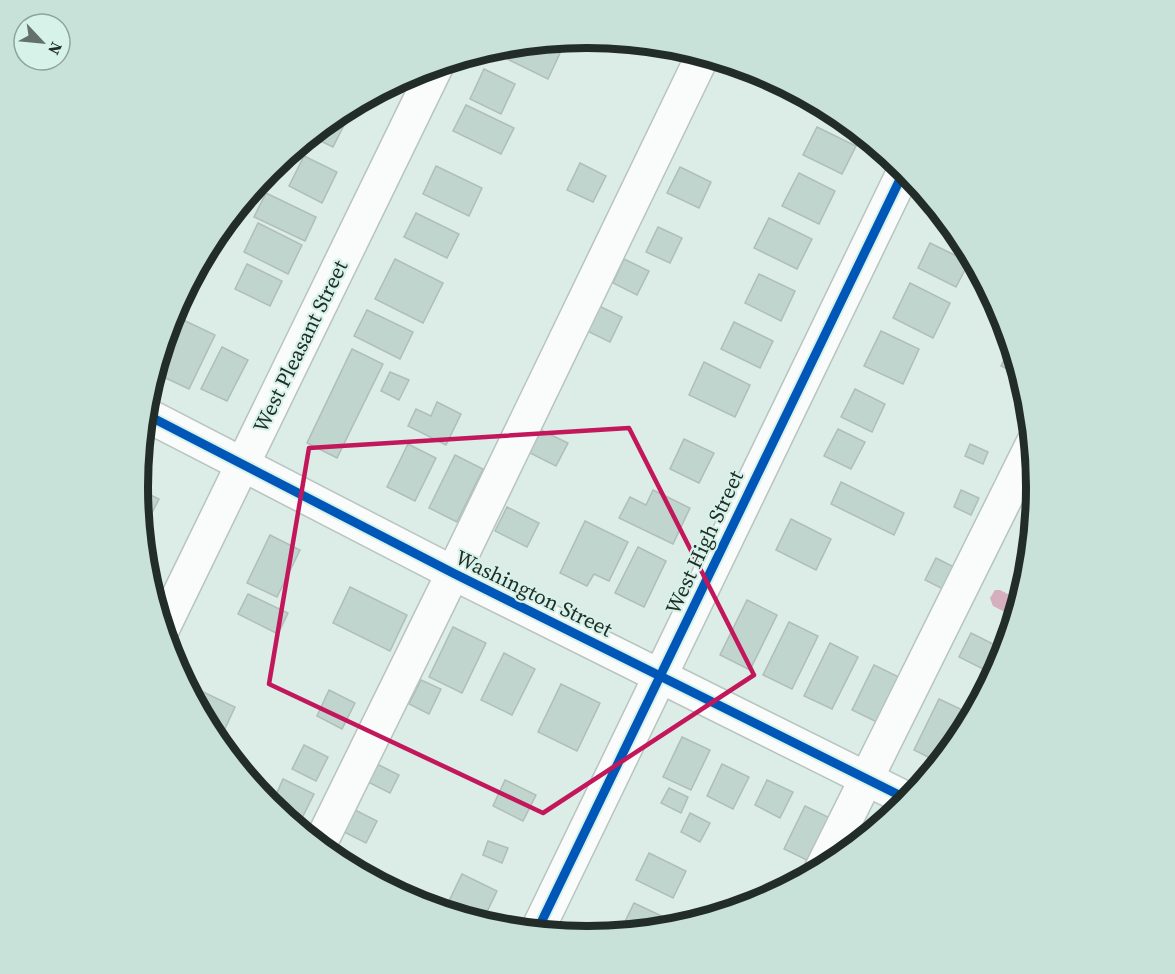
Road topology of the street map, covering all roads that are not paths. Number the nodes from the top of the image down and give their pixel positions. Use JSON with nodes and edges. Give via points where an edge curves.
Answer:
{"nodes":[{"id":1,"x":699,"y":63,"type":"edge"},
{"id":2,"x":431,"y":77,"type":"edge"},
{"id":3,"x":900,"y":179,"type":"edge"},
{"id":4,"x":154,"y":419,"type":"edge"},
{"id":5,"x":1026,"y":457,"type":"edge"},
{"id":6,"x":241,"y":465,"type":"junction"},
{"id":7,"x":453,"y":573,"type":"junction"},
{"id":8,"x":168,"y":617,"type":"edge"},
{"id":9,"x":661,"y":676,"type":"junction"},
{"id":10,"x":867,"y":778,"type":"junction"},
{"id":11,"x":900,"y":795,"type":"edge"},
{"id":12,"x":323,"y":837,"type":"edge"},
{"id":13,"x":830,"y":853,"type":"edge"},
{"id":14,"x":541,"y":923,"type":"edge"}],
"edges":[{"from":1,"to":7,"type":"street"},
{"from":2,"to":6,"type":"street","name":"West Pleasant Street"},
{"from":3,"to":9,"type":"street","name":"West High Street"},
{"from":4,"to":6,"type":"street","name":"Washington Street"},
{"from":5,"to":10,"type":"street"},
{"from":6,"to":7,"type":"street","name":"Washington Street"},
{"from":6,"to":8,"type":"street","name":"West Pleasant Street"},
{"from":7,"to":9,"type":"street","name":"Washington Street"},
{"from":7,"to":12,"type":"street"},
{"from":9,"to":10,"type":"street","name":"Washington Street"},
{"from":9,"to":14,"type":"street","name":"West High Street"},
{"from":10,"to":11,"type":"street","name":"Washington Street"},
{"from":10,"to":13,"type":"street"}]}
